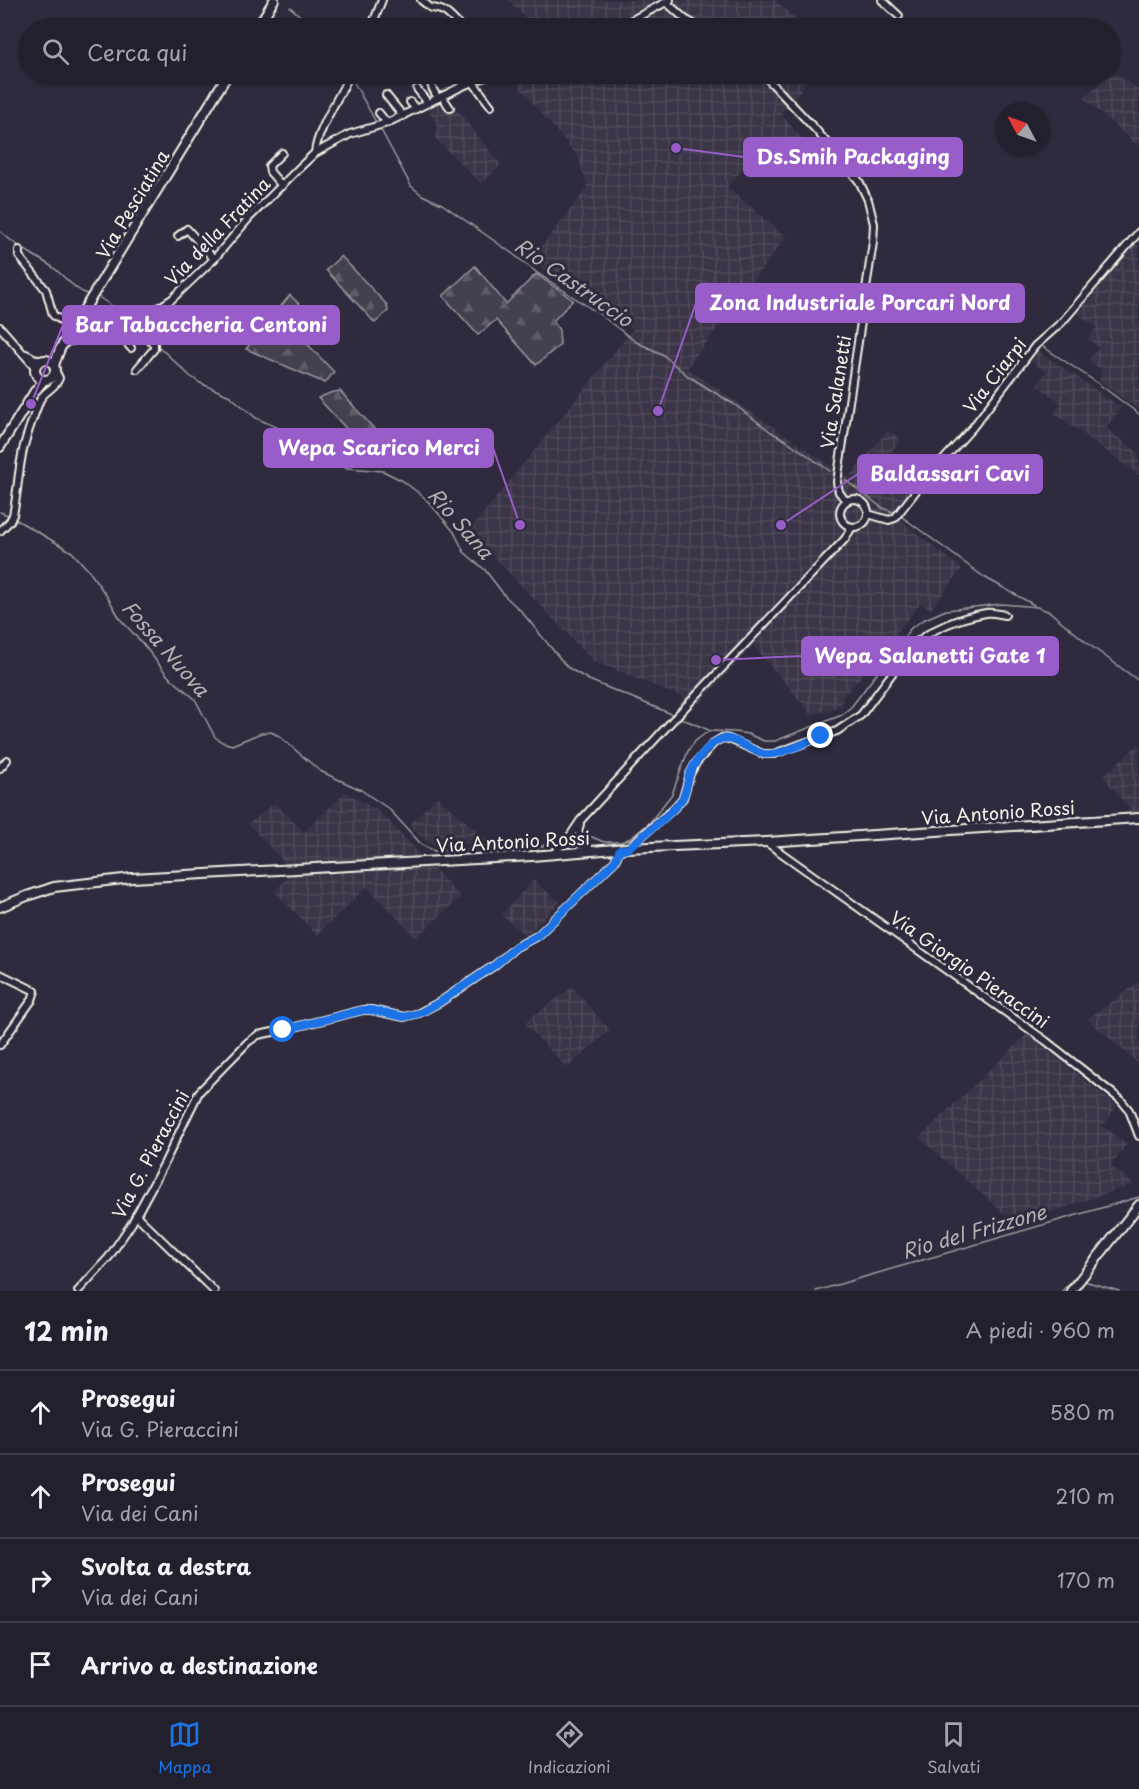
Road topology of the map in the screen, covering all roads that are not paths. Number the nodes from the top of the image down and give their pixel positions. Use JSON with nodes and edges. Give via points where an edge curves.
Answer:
{"nodes":[{"id":1,"x":274,"y":0,"type":"edge"},
{"id":2,"x":382,"y":0,"type":"edge"},
{"id":3,"x":421,"y":0,"type":"edge"},
{"id":4,"x":882,"y":0,"type":"edge"},
{"id":5,"x":668,"y":1,"type":"edge"},
{"id":6,"x":899,"y":16,"type":"dead end"},
{"id":7,"x":262,"y":18,"type":"edge"},
{"id":8,"x":375,"y":18,"type":"edge"},
{"id":9,"x":452,"y":18,"type":"edge"},
{"id":10,"x":636,"y":18,"type":"edge"},
{"id":11,"x":684,"y":18,"type":"edge"},
{"id":12,"x":222,"y":84,"type":"edge"},
{"id":13,"x":345,"y":84,"type":"edge"},
{"id":14,"x":430,"y":84,"type":"edge"},
{"id":15,"x":466,"y":84,"type":"edge"},
{"id":16,"x":474,"y":84,"type":"edge"},
{"id":17,"x":772,"y":84,"type":"edge"},
{"id":18,"x":417,"y":89,"type":"dead end"},
{"id":19,"x":386,"y":95,"type":"dead end"},
{"id":20,"x":440,"y":97,"type":"junction"},
{"id":21,"x":410,"y":102,"type":"dead end"},
{"id":22,"x":428,"y":103,"type":"junction"},
{"id":23,"x":491,"y":106,"type":"dead end"},
{"id":24,"x":450,"y":108,"type":"dead end"},
{"id":25,"x":416,"y":109,"type":"junction"},
{"id":26,"x":379,"y":113,"type":"dead end"},
{"id":27,"x":403,"y":116,"type":"junction"},
{"id":28,"x":381,"y":125,"type":"junction"},
{"id":29,"x":282,"y":153,"type":"dead end"},
{"id":30,"x":315,"y":153,"type":"junction"},
{"id":31,"x":282,"y":186,"type":"junction"},
{"id":32,"x":1139,"y":232,"type":"edge"},
{"id":33,"x":178,"y":236,"type":"dead end"},
{"id":34,"x":19,"y":250,"type":"dead end"},
{"id":35,"x":214,"y":259,"type":"junction"},
{"id":36,"x":134,"y":321,"type":"junction"},
{"id":37,"x":0,"y":327,"type":"edge"},
{"id":38,"x":73,"y":328,"type":"junction"},
{"id":39,"x":115,"y":329,"type":"junction"},
{"id":40,"x":63,"y":345,"type":"junction"},
{"id":41,"x":131,"y":348,"type":"dead end"},
{"id":42,"x":40,"y":362,"type":"junction"},
{"id":43,"x":55,"y":368,"type":"junction"},
{"id":44,"x":137,"y":369,"type":"dead end"},
{"id":45,"x":43,"y":379,"type":"junction"},
{"id":46,"x":56,"y":386,"type":"junction"},
{"id":47,"x":0,"y":447,"type":"edge"},
{"id":48,"x":846,"y":501,"type":"junction"},
{"id":49,"x":868,"y":514,"type":"junction"},
{"id":50,"x":852,"y":526,"type":"junction"},
{"id":51,"x":0,"y":531,"type":"edge"},
{"id":52,"x":1005,"y":615,"type":"dead end"},
{"id":53,"x":7,"y":760,"type":"dead end"},
{"id":54,"x":0,"y":768,"type":"edge"},
{"id":55,"x":1139,"y":818,"type":"edge"},
{"id":56,"x":580,"y":821,"type":"junction"},
{"id":57,"x":578,"y":838,"type":"junction"},
{"id":58,"x":568,"y":839,"type":"junction"},
{"id":59,"x":766,"y":842,"type":"junction"},
{"id":60,"x":624,"y":849,"type":"junction"},
{"id":61,"x":594,"y":852,"type":"junction"},
{"id":62,"x":573,"y":853,"type":"junction"},
{"id":63,"x":552,"y":855,"type":"junction"},
{"id":64,"x":0,"y":908,"type":"edge"},
{"id":65,"x":0,"y":974,"type":"edge"},
{"id":66,"x":0,"y":1045,"type":"edge"},
{"id":67,"x":1139,"y":1136,"type":"edge"},
{"id":68,"x":1139,"y":1205,"type":"edge"},
{"id":69,"x":136,"y":1215,"type":"junction"},
{"id":70,"x":78,"y":1291,"type":"edge"},
{"id":71,"x":214,"y":1291,"type":"edge"},
{"id":72,"x":1071,"y":1291,"type":"edge"}],
"edges":[{"from":1,"to":7,"type":"main road"},
{"from":2,"to":8,"type":"street"},
{"from":3,"to":9,"type":"street"},
{"from":4,"to":6,"type":"street"},
{"from":5,"to":10,"type":"street"},
{"from":5,"to":11,"type":"street"},
{"from":12,"to":38,"type":"main road","name":"Via Pesciatina"},
{"from":13,"to":30,"type":"street"},
{"from":14,"to":20,"type":"street"},
{"from":15,"to":20,"type":"street"},
{"from":16,"to":23,"type":"street"},
{"from":17,"to":48,"type":"street","name":"Via Salanetti","via":[[859,181],[874,224],[837,477],[839,492]]},
{"from":18,"to":22,"type":"street"},
{"from":19,"to":27,"type":"street"},
{"from":20,"to":22,"type":"street"},
{"from":20,"to":24,"type":"street"},
{"from":21,"to":25,"type":"street"},
{"from":22,"to":25,"type":"street"},
{"from":25,"to":27,"type":"street"},
{"from":26,"to":28,"type":"street"},
{"from":27,"to":28,"type":"street"},
{"from":28,"to":30,"type":"street","via":[[350,134]]},
{"from":29,"to":31,"type":"street","via":[[269,166]]},
{"from":30,"to":31,"type":"street","name":"Via della Fratina"},
{"from":31,"to":35,"type":"street","name":"Via della Fratina"},
{"from":32,"to":49,"type":"street","name":"Via Ciarpi","via":[[1062,322],[1035,346],[973,427],[898,514],[889,520]]},
{"from":33,"to":35,"type":"street","via":[[187,229]]},
{"from":34,"to":38,"type":"street","via":[[19,256],[46,290],[53,315]]},
{"from":35,"to":36,"type":"street","name":"Via della Fratina","via":[[172,299]]},
{"from":36,"to":39,"type":"street","name":"Via della Fratina"},
{"from":36,"to":44,"type":"street","via":[[154,344]]},
{"from":37,"to":42,"type":"street","via":[[25,354]]},
{"from":38,"to":40,"type":"main road","name":"Via Pesciatina"},
{"from":39,"to":40,"type":"street","name":"Via della Fratina"},
{"from":39,"to":41,"type":"street"},
{"from":40,"to":42,"type":"main road","name":"Via Pesciatina"},
{"from":40,"to":43,"type":"main road","name":"Via Pesciatina"},
{"from":42,"to":43,"type":"main road"},
{"from":42,"to":45,"type":"main road","name":"Via Pesciatina","via":[[34,373]]},
{"from":43,"to":45,"type":"main road","name":"Via Pesciatina","via":[[53,376]]},
{"from":43,"to":46,"type":"street","via":[[59,378]]},
{"from":45,"to":46,"type":"street","via":[[54,381]]},
{"from":45,"to":47,"type":"main road","name":"Via Pesciatina"},
{"from":46,"to":51,"type":"street","via":[[40,399],[22,453],[11,518]]},
{"from":48,"to":49,"type":"street","via":[[863,501]]},
{"from":48,"to":50,"type":"street","via":[[840,514]]},
{"from":49,"to":50,"type":"street","via":[[861,525]]},
{"from":50,"to":56,"type":"street","via":[[845,539]]},
{"from":52,"to":60,"type":"street","name":"Via G. Pieraccini","via":[[988,613],[959,621],[918,639],[861,715],[837,731],[774,754],[763,754],[722,738],[696,764],[683,798]]},
{"from":53,"to":54,"type":"street"},
{"from":55,"to":59,"type":"main road","name":"Via Antonio Rossi"},
{"from":56,"to":57,"type":"street"},
{"from":56,"to":58,"type":"street"},
{"from":57,"to":61,"type":"street"},
{"from":57,"to":62,"type":"street"},
{"from":58,"to":62,"type":"street"},
{"from":58,"to":63,"type":"street"},
{"from":59,"to":60,"type":"main road","name":"Via Antonio Rossi"},
{"from":59,"to":67,"type":"street","name":"Via Giorgio Pieraccini","via":[[1046,1041],[1121,1100]]},
{"from":60,"to":61,"type":"main road","name":"Via Antonio Rossi"},
{"from":60,"to":69,"type":"street","name":"Via G. Pieraccini","via":[[537,936],[420,1013],[404,1017],[363,1010],[258,1035],[248,1042],[199,1092]]},
{"from":61,"to":62,"type":"main road","name":"Via Antonio Rossi"},
{"from":62,"to":63,"type":"main road","name":"Via Antonio Rossi"},
{"from":63,"to":64,"type":"main road","name":"Via Antonio Rossi","via":[[106,880],[54,887]]},
{"from":65,"to":66,"type":"street","via":[[35,991]]},
{"from":68,"to":72,"type":"main road"},
{"from":69,"to":70,"type":"street","name":"Via G. Pieraccini","via":[[109,1257]]},
{"from":69,"to":71,"type":"street"}]}
